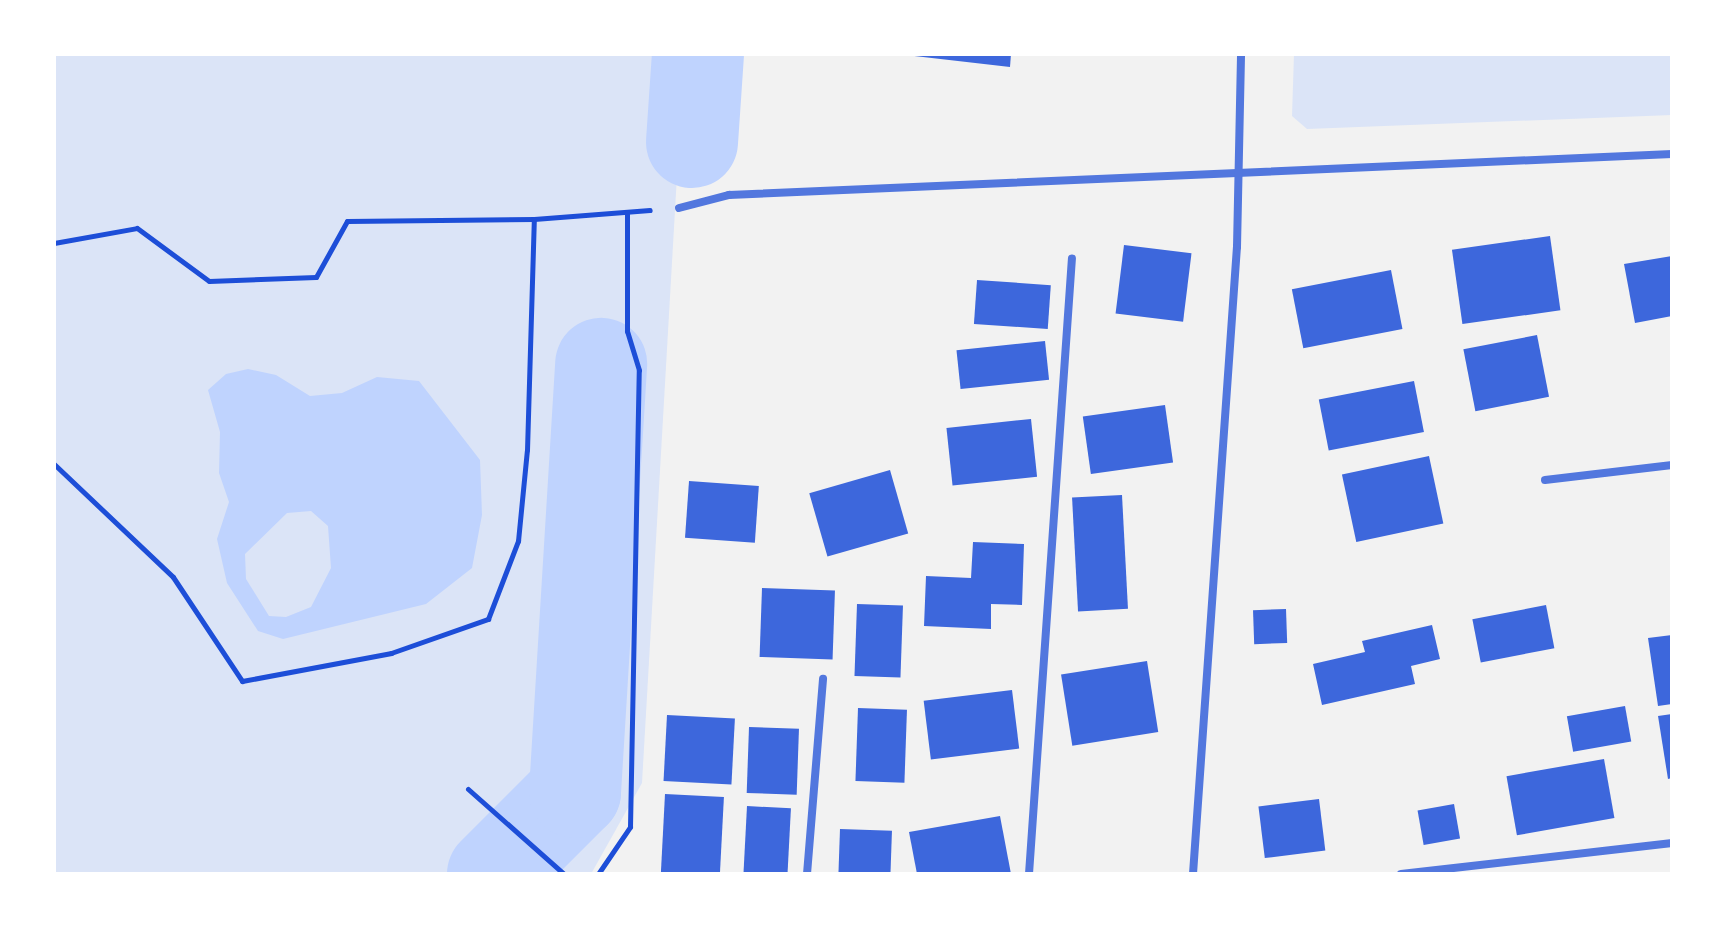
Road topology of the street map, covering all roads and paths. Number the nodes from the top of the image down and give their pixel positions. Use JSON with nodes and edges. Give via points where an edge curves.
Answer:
{"nodes":[{"id":1,"x":1241,"y":54,"type":"edge"},
{"id":2,"x":1672,"y":154,"type":"edge"},
{"id":3,"x":1234,"y":173,"type":"junction"},
{"id":4,"x":679,"y":208,"type":"joint"},
{"id":5,"x":627,"y":212,"type":"junction"},
{"id":6,"x":534,"y":219,"type":"junction"},
{"id":7,"x":54,"y":243,"type":"edge"},
{"id":8,"x":1072,"y":258,"type":"dead end"},
{"id":9,"x":54,"y":464,"type":"edge"},
{"id":10,"x":1672,"y":465,"type":"edge"},
{"id":11,"x":1545,"y":480,"type":"dead end"},
{"id":12,"x":823,"y":679,"type":"dead end"},
{"id":13,"x":468,"y":789,"type":"dead end"},
{"id":14,"x":1672,"y":843,"type":"edge"},
{"id":15,"x":564,"y":874,"type":"edge"},
{"id":16,"x":598,"y":874,"type":"edge"},
{"id":17,"x":807,"y":874,"type":"edge"},
{"id":18,"x":1029,"y":874,"type":"edge"},
{"id":19,"x":1193,"y":874,"type":"edge"},
{"id":20,"x":1401,"y":874,"type":"edge"}],
"edges":[{"from":1,"to":3,"type":"street"},
{"from":2,"to":3,"type":"street"},
{"from":3,"to":4,"type":"street","via":[[729,195]]},
{"from":3,"to":19,"type":"street","via":[[1237,247]]},
{"from":4,"to":5,"type":"path"},
{"from":5,"to":6,"type":"path"},
{"from":5,"to":16,"type":"path","via":[[627,331],[639,370],[630,827]]},
{"from":6,"to":7,"type":"path","via":[[347,221],[316,277],[209,281],[137,228]]},
{"from":6,"to":9,"type":"path","via":[[527,450],[518,541],[488,619],[391,653],[242,681],[173,577]]},
{"from":8,"to":18,"type":"street"},
{"from":10,"to":11,"type":"street"},
{"from":12,"to":17,"type":"street"},
{"from":13,"to":15,"type":"path"},
{"from":14,"to":20,"type":"street"}]}
